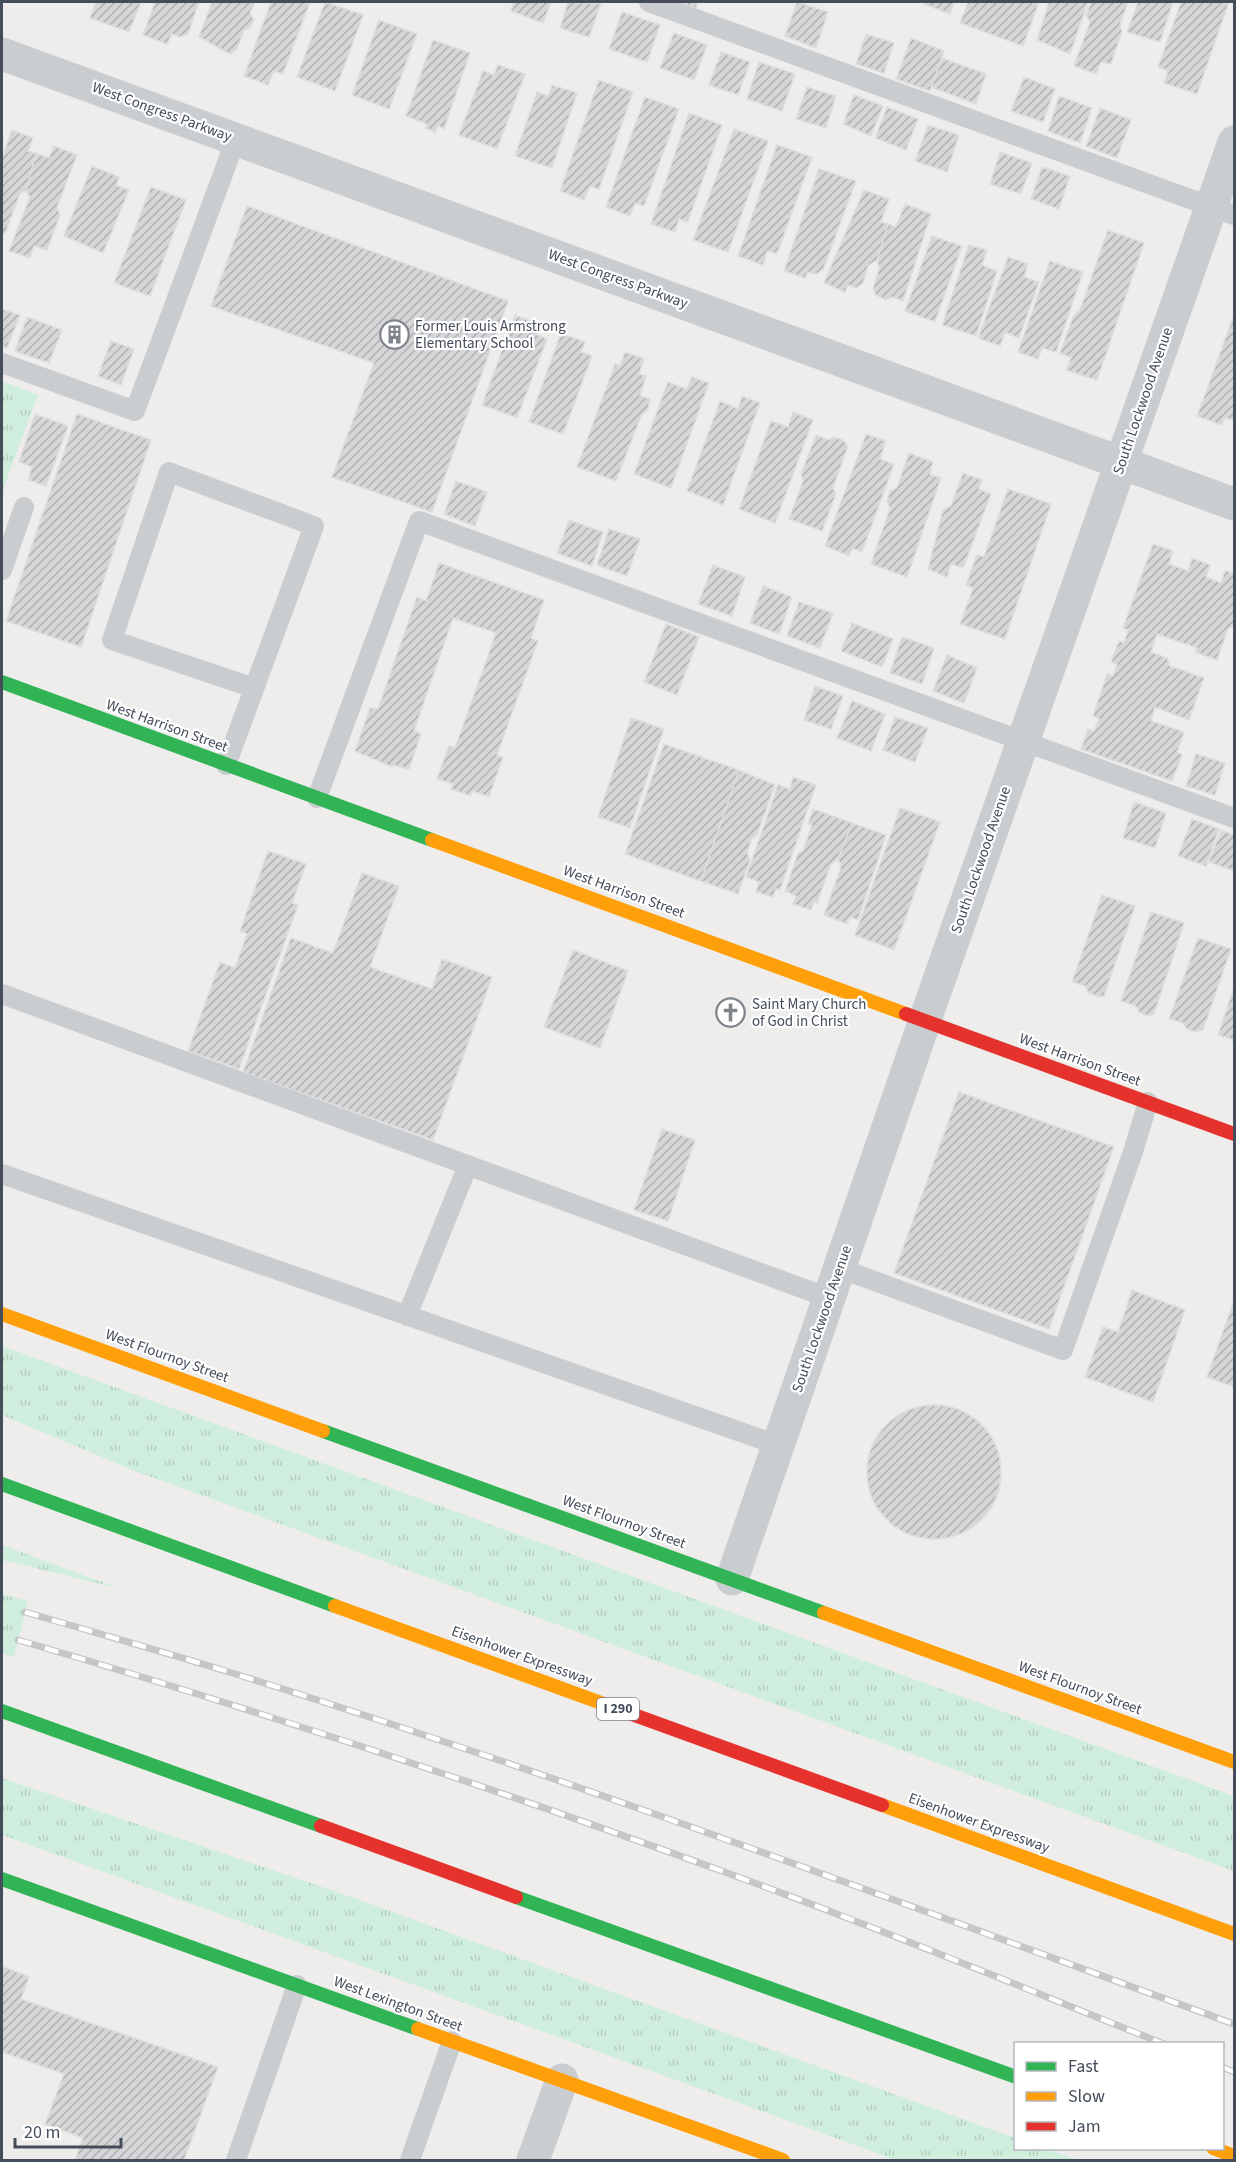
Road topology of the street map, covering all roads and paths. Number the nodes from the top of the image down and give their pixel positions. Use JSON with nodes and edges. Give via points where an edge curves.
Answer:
{"nodes":[{"id":1,"x":649,"y":2,"type":"edge"},
{"id":2,"x":2,"y":54,"type":"edge"},
{"id":3,"x":236,"y":139,"type":"junction"},
{"id":4,"x":1234,"y":142,"type":"edge"},
{"id":5,"x":1223,"y":211,"type":"edge"},
{"id":6,"x":2,"y":363,"type":"edge"},
{"id":7,"x":1121,"y":463,"type":"junction"},
{"id":8,"x":1234,"y":504,"type":"edge"},
{"id":9,"x":24,"y":507,"type":"dead end"},
{"id":10,"x":2,"y":570,"type":"edge"},
{"id":11,"x":2,"y":682,"type":"edge"},
{"id":12,"x":254,"y":688,"type":"junction"},
{"id":13,"x":1023,"y":742,"type":"junction"},
{"id":14,"x":226,"y":765,"type":"junction"},
{"id":15,"x":317,"y":798,"type":"junction"},
{"id":16,"x":1234,"y":818,"type":"edge"},
{"id":17,"x":2,"y":994,"type":"edge"},
{"id":18,"x":925,"y":1020,"type":"junction"},
{"id":19,"x":1148,"y":1102,"type":"junction"},
{"id":20,"x":1234,"y":1134,"type":"edge"},
{"id":21,"x":468,"y":1165,"type":"junction"},
{"id":22,"x":2,"y":1174,"type":"edge"},
{"id":23,"x":834,"y":1283,"type":"junction"},
{"id":24,"x":2,"y":1314,"type":"edge"},
{"id":25,"x":407,"y":1316,"type":"junction"},
{"id":26,"x":778,"y":1445,"type":"junction"},
{"id":27,"x":2,"y":1484,"type":"edge"},
{"id":28,"x":732,"y":1579,"type":"junction"},
{"id":29,"x":2,"y":1711,"type":"edge"},
{"id":30,"x":1234,"y":1762,"type":"edge"},
{"id":31,"x":2,"y":1879,"type":"edge"},
{"id":32,"x":1234,"y":1934,"type":"edge"},
{"id":33,"x":297,"y":1985,"type":"junction"},
{"id":34,"x":452,"y":2041,"type":"junction"},
{"id":35,"x":1014,"y":2076,"type":"edge"},
{"id":36,"x":562,"y":2080,"type":"junction"},
{"id":37,"x":1218,"y":2150,"type":"edge"},
{"id":38,"x":1234,"y":2156,"type":"edge"},
{"id":39,"x":236,"y":2160,"type":"edge"},
{"id":40,"x":410,"y":2160,"type":"edge"},
{"id":41,"x":533,"y":2160,"type":"edge"},
{"id":42,"x":783,"y":2160,"type":"edge"}],
"edges":[{"from":1,"to":5,"type":"lane"},
{"from":2,"to":3,"type":"street","name":"West Congress Parkway"},
{"from":3,"to":6,"type":"lane","via":[[135,411]]},
{"from":3,"to":7,"type":"street","name":"West Congress Parkway"},
{"from":4,"to":5,"type":"street","name":"South Lockwood Avenue"},
{"from":5,"to":7,"type":"street","name":"South Lockwood Avenue"},
{"from":7,"to":8,"type":"street","name":"West Congress Parkway"},
{"from":7,"to":13,"type":"street","name":"South Lockwood Avenue"},
{"from":9,"to":10,"type":"lane"},
{"from":11,"to":14,"type":"main road","name":"West Harrison Street"},
{"from":12,"to":12,"type":"lane","via":[[314,526],[169,472],[112,640]]},
{"from":12,"to":14,"type":"lane"},
{"from":13,"to":15,"type":"lane","via":[[419,521]]},
{"from":13,"to":16,"type":"lane"},
{"from":13,"to":18,"type":"street","name":"South Lockwood Avenue"},
{"from":14,"to":15,"type":"main road","name":"West Harrison Street"},
{"from":15,"to":18,"type":"main road","name":"West Harrison Street"},
{"from":17,"to":21,"type":"lane"},
{"from":18,"to":19,"type":"main road","name":"West Harrison Street"},
{"from":18,"to":23,"type":"street","name":"South Lockwood Avenue"},
{"from":19,"to":20,"type":"main road","name":"West Harrison Street"},
{"from":19,"to":23,"type":"lane","via":[[1063,1350]]},
{"from":21,"to":23,"type":"lane"},
{"from":21,"to":25,"type":"lane"},
{"from":22,"to":25,"type":"lane"},
{"from":23,"to":26,"type":"street","name":"South Lockwood Avenue"},
{"from":24,"to":28,"type":"main road","name":"West Flournoy Street"},
{"from":25,"to":26,"type":"lane"},
{"from":26,"to":28,"type":"street","name":"South Lockwood Avenue"},
{"from":27,"to":32,"type":"main road","name":"Eisenhower Expressway","number":"I 290"},
{"from":28,"to":30,"type":"main road","name":"West Flournoy Street"},
{"from":29,"to":35,"type":"main road"},
{"from":31,"to":33,"type":"main road","name":"West Lexington Street"},
{"from":33,"to":34,"type":"main road","name":"West Lexington Street"},
{"from":33,"to":39,"type":"lane"},
{"from":34,"to":36,"type":"main road","name":"West Lexington Street"},
{"from":34,"to":40,"type":"lane"},
{"from":36,"to":41,"type":"street"},
{"from":36,"to":42,"type":"main road","name":"West Lexington Street"},
{"from":37,"to":38,"type":"main road"}]}
